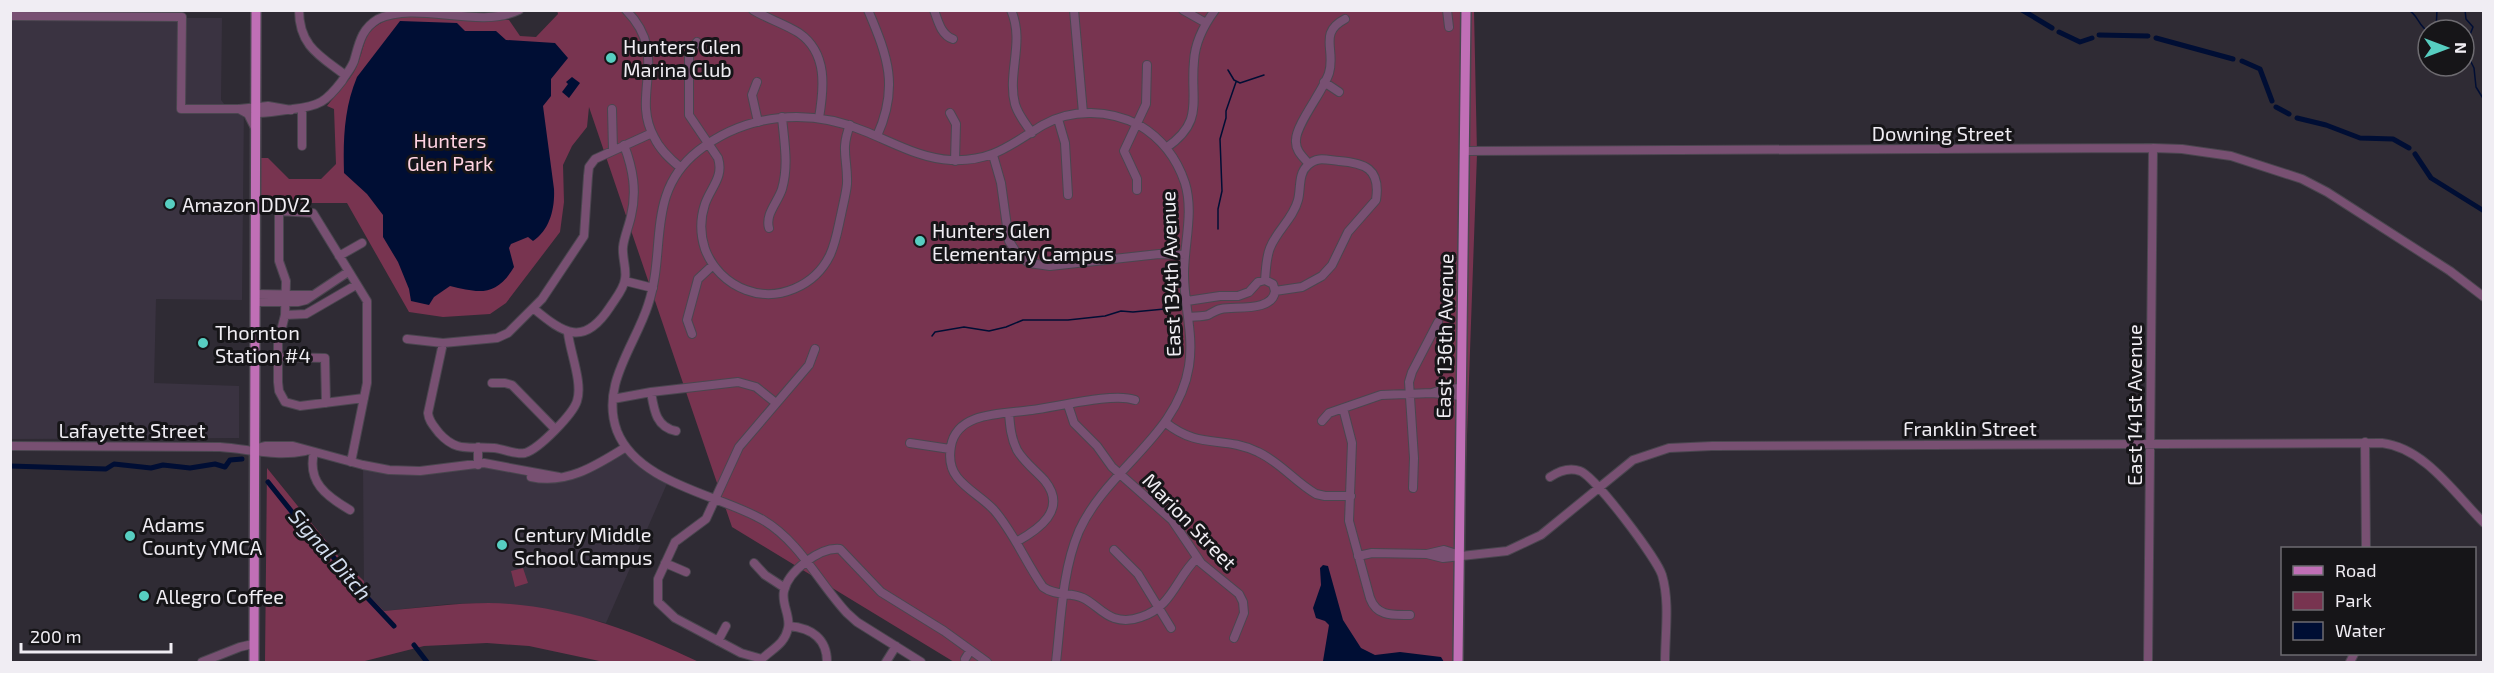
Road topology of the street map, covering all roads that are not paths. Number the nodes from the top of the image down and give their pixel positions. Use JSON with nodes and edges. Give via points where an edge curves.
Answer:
{"nodes":[{"id":1,"x":256,"y":10,"type":"edge"},
{"id":2,"x":299,"y":10,"type":"edge"},
{"id":3,"x":519,"y":10,"type":"edge"},
{"id":4,"x":626,"y":10,"type":"edge"},
{"id":5,"x":753,"y":10,"type":"edge"},
{"id":6,"x":868,"y":10,"type":"edge"},
{"id":7,"x":934,"y":10,"type":"edge"},
{"id":8,"x":1011,"y":10,"type":"edge"},
{"id":9,"x":1074,"y":10,"type":"edge"},
{"id":10,"x":1183,"y":10,"type":"edge"},
{"id":11,"x":1215,"y":10,"type":"edge"},
{"id":12,"x":1447,"y":10,"type":"edge"},
{"id":13,"x":1466,"y":10,"type":"edge"},
{"id":14,"x":405,"y":11,"type":"edge"},
{"id":15,"x":462,"y":12,"type":"edge"},
{"id":16,"x":10,"y":16,"type":"edge"},
{"id":17,"x":1345,"y":19,"type":"dead end"},
{"id":18,"x":1206,"y":23,"type":"junction"},
{"id":19,"x":1449,"y":27,"type":"dead end"},
{"id":20,"x":953,"y":39,"type":"dead end"},
{"id":21,"x":697,"y":42,"type":"dead end"},
{"id":22,"x":1147,"y":65,"type":"dead end"},
{"id":23,"x":345,"y":75,"type":"junction"},
{"id":24,"x":757,"y":82,"type":"dead end"},
{"id":25,"x":1324,"y":82,"type":"junction"},
{"id":26,"x":1339,"y":92,"type":"dead end"},
{"id":27,"x":239,"y":109,"type":"junction"},
{"id":28,"x":302,"y":109,"type":"junction"},
{"id":29,"x":257,"y":110,"type":"junction"},
{"id":30,"x":612,"y":110,"type":"dead end"},
{"id":31,"x":950,"y":113,"type":"dead end"},
{"id":32,"x":1083,"y":113,"type":"junction"},
{"id":33,"x":782,"y":117,"type":"junction"},
{"id":34,"x":819,"y":118,"type":"junction"},
{"id":35,"x":1058,"y":119,"type":"junction"},
{"id":36,"x":758,"y":122,"type":"junction"},
{"id":37,"x":1137,"y":124,"type":"junction"},
{"id":38,"x":850,"y":125,"type":"junction"},
{"id":39,"x":257,"y":132,"type":"junction"},
{"id":40,"x":652,"y":133,"type":"junction"},
{"id":41,"x":1032,"y":133,"type":"junction"},
{"id":42,"x":877,"y":136,"type":"junction"},
{"id":43,"x":709,"y":144,"type":"junction"},
{"id":44,"x":624,"y":145,"type":"junction"},
{"id":45,"x":302,"y":146,"type":"dead end"},
{"id":46,"x":1166,"y":148,"type":"junction"},
{"id":47,"x":2153,"y":148,"type":"junction"},
{"id":48,"x":613,"y":150,"type":"junction"},
{"id":49,"x":1464,"y":151,"type":"junction"},
{"id":50,"x":993,"y":155,"type":"junction"},
{"id":51,"x":955,"y":161,"type":"junction"},
{"id":52,"x":1309,"y":164,"type":"junction"},
{"id":53,"x":681,"y":168,"type":"junction"},
{"id":54,"x":1137,"y":190,"type":"dead end"},
{"id":55,"x":1068,"y":195,"type":"dead end"},
{"id":56,"x":770,"y":228,"type":"dead end"},
{"id":57,"x":362,"y":243,"type":"dead end"},
{"id":58,"x":1185,"y":255,"type":"junction"},
{"id":59,"x":339,"y":256,"type":"junction"},
{"id":60,"x":713,"y":265,"type":"junction"},
{"id":61,"x":348,"y":272,"type":"junction"},
{"id":62,"x":1265,"y":280,"type":"junction"},
{"id":63,"x":625,"y":281,"type":"junction"},
{"id":64,"x":356,"y":285,"type":"junction"},
{"id":65,"x":653,"y":288,"type":"junction"},
{"id":66,"x":1275,"y":291,"type":"junction"},
{"id":67,"x":2484,"y":297,"type":"edge"},
{"id":68,"x":256,"y":298,"type":"junction"},
{"id":69,"x":286,"y":298,"type":"junction"},
{"id":70,"x":1186,"y":301,"type":"junction"},
{"id":71,"x":533,"y":308,"type":"junction"},
{"id":72,"x":285,"y":315,"type":"junction"},
{"id":73,"x":1188,"y":317,"type":"junction"},
{"id":74,"x":1438,"y":322,"type":"dead end"},
{"id":75,"x":568,"y":333,"type":"junction"},
{"id":76,"x":692,"y":334,"type":"dead end"},
{"id":77,"x":407,"y":339,"type":"dead end"},
{"id":78,"x":443,"y":343,"type":"junction"},
{"id":79,"x":815,"y":349,"type":"dead end"},
{"id":80,"x":278,"y":357,"type":"junction"},
{"id":81,"x":492,"y":383,"type":"dead end"},
{"id":82,"x":651,"y":392,"type":"junction"},
{"id":83,"x":1461,"y":392,"type":"junction"},
{"id":84,"x":1408,"y":393,"type":"junction"},
{"id":85,"x":364,"y":398,"type":"junction"},
{"id":86,"x":613,"y":399,"type":"junction"},
{"id":87,"x":1135,"y":400,"type":"dead end"},
{"id":88,"x":326,"y":403,"type":"junction"},
{"id":89,"x":776,"y":403,"type":"junction"},
{"id":90,"x":1068,"y":405,"type":"junction"},
{"id":91,"x":1343,"y":408,"type":"junction"},
{"id":92,"x":1009,"y":413,"type":"junction"},
{"id":93,"x":1322,"y":421,"type":"dead end"},
{"id":94,"x":1166,"y":423,"type":"junction"},
{"id":95,"x":555,"y":429,"type":"junction"},
{"id":96,"x":676,"y":431,"type":"dead end"},
{"id":97,"x":2365,"y":442,"type":"junction"},
{"id":98,"x":910,"y":443,"type":"dead end"},
{"id":99,"x":2150,"y":444,"type":"junction"},
{"id":100,"x":10,"y":446,"type":"edge"},
{"id":101,"x":478,"y":447,"type":"junction"},
{"id":102,"x":626,"y":447,"type":"junction"},
{"id":103,"x":950,"y":448,"type":"junction"},
{"id":104,"x":254,"y":449,"type":"junction"},
{"id":105,"x":310,"y":452,"type":"junction"},
{"id":106,"x":351,"y":462,"type":"junction"},
{"id":107,"x":478,"y":465,"type":"junction"},
{"id":108,"x":1120,"y":473,"type":"junction"},
{"id":109,"x":1550,"y":477,"type":"dead end"},
{"id":110,"x":1598,"y":487,"type":"junction"},
{"id":111,"x":1413,"y":488,"type":"dead end"},
{"id":112,"x":1351,"y":496,"type":"junction"},
{"id":113,"x":716,"y":499,"type":"junction"},
{"id":114,"x":350,"y":510,"type":"dead end"},
{"id":115,"x":2484,"y":523,"type":"edge"},
{"id":116,"x":1016,"y":542,"type":"junction"},
{"id":117,"x":2366,"y":547,"type":"edge"},
{"id":118,"x":1114,"y":549,"type":"dead end"},
{"id":119,"x":1460,"y":555,"type":"junction"},
{"id":120,"x":1358,"y":556,"type":"junction"},
{"id":121,"x":1197,"y":558,"type":"junction"},
{"id":122,"x":807,"y":562,"type":"junction"},
{"id":123,"x":665,"y":563,"type":"junction"},
{"id":124,"x":754,"y":563,"type":"dead end"},
{"id":125,"x":686,"y":572,"type":"dead end"},
{"id":126,"x":785,"y":588,"type":"junction"},
{"id":127,"x":1065,"y":594,"type":"junction"},
{"id":128,"x":1159,"y":608,"type":"junction"},
{"id":129,"x":1410,"y":615,"type":"dead end"},
{"id":130,"x":726,"y":626,"type":"dead end"},
{"id":131,"x":789,"y":626,"type":"junction"},
{"id":132,"x":1171,"y":628,"type":"dead end"},
{"id":133,"x":1234,"y":638,"type":"dead end"},
{"id":134,"x":718,"y":640,"type":"junction"},
{"id":135,"x":253,"y":644,"type":"junction"},
{"id":136,"x":896,"y":646,"type":"junction"},
{"id":137,"x":970,"y":651,"type":"junction"},
{"id":138,"x":965,"y":659,"type":"dead end"},
{"id":139,"x":202,"y":663,"type":"edge"},
{"id":140,"x":254,"y":663,"type":"edge"},
{"id":141,"x":827,"y":663,"type":"edge"},
{"id":142,"x":886,"y":663,"type":"edge"},
{"id":143,"x":921,"y":663,"type":"edge"},
{"id":144,"x":987,"y":663,"type":"edge"},
{"id":145,"x":1056,"y":663,"type":"edge"},
{"id":146,"x":1458,"y":663,"type":"edge"},
{"id":147,"x":1665,"y":663,"type":"edge"},
{"id":148,"x":2148,"y":663,"type":"edge"}],
"edges":[{"from":1,"to":29,"type":"main road"},
{"from":2,"to":23,"type":"street","via":[[299,25],[306,42]]},
{"from":3,"to":15,"type":"street","via":[[504,16]]},
{"from":4,"to":40,"type":"street","via":[[638,23],[649,50],[647,109]]},
{"from":5,"to":34,"type":"street","via":[[798,32],[813,47],[823,74]]},
{"from":6,"to":42,"type":"street","via":[[890,73],[889,99]]},
{"from":7,"to":20,"type":"street","via":[[942,31]]},
{"from":8,"to":41,"type":"street","via":[[1017,38],[1015,104]]},
{"from":9,"to":32,"type":"street"},
{"from":10,"to":18,"type":"street"},
{"from":11,"to":18,"type":"street"},
{"from":12,"to":19,"type":"street"},
{"from":13,"to":49,"type":"main road","name":"East 136th Avenue"},
{"from":14,"to":15,"type":"street"},
{"from":14,"to":23,"type":"street","via":[[386,15],[366,29]]},
{"from":16,"to":27,"type":"street","via":[[182,17],[181,109]]},
{"from":17,"to":25,"type":"street","via":[[1330,33],[1330,69]]},
{"from":18,"to":46,"type":"street","via":[[1194,55],[1192,120],[1182,136]]},
{"from":21,"to":43,"type":"street","via":[[689,54],[689,115]]},
{"from":22,"to":37,"type":"street","via":[[1147,100]]},
{"from":23,"to":28,"type":"street","via":[[327,99]]},
{"from":24,"to":36,"type":"street","via":[[753,95]]},
{"from":25,"to":26,"type":"street"},
{"from":25,"to":52,"type":"street","via":[[1296,136],[1298,151]]},
{"from":27,"to":29,"type":"street"},
{"from":27,"to":39,"type":"street","via":[[250,116]]},
{"from":28,"to":29,"type":"street","via":[[281,106]]},
{"from":28,"to":45,"type":"street"},
{"from":29,"to":39,"type":"main road"},
{"from":30,"to":48,"type":"street"},
{"from":31,"to":51,"type":"street","via":[[956,124]]},
{"from":32,"to":35,"type":"street"},
{"from":32,"to":37,"type":"street","via":[[1105,114]]},
{"from":33,"to":34,"type":"street"},
{"from":33,"to":36,"type":"street"},
{"from":33,"to":56,"type":"street","via":[[785,173],[770,215]]},
{"from":34,"to":38,"type":"street"},
{"from":35,"to":41,"type":"street"},
{"from":35,"to":55,"type":"street","via":[[1065,143]]},
{"from":36,"to":43,"type":"street","via":[[730,131]]},
{"from":37,"to":46,"type":"street"},
{"from":37,"to":54,"type":"street","via":[[1124,151],[1137,179]]},
{"from":38,"to":42,"type":"street"},
{"from":38,"to":60,"type":"street","via":[[844,144],[847,186],[835,243],[816,274],[793,290],[765,294],[736,286]]},
{"from":39,"to":68,"type":"main road"},
{"from":40,"to":44,"type":"street"},
{"from":40,"to":53,"type":"street","via":[[665,154]]},
{"from":41,"to":50,"type":"street"},
{"from":42,"to":51,"type":"street","via":[[925,156]]},
{"from":43,"to":53,"type":"street"},
{"from":43,"to":60,"type":"street","via":[[718,158],[720,172],[704,207],[701,230]]},
{"from":44,"to":48,"type":"street"},
{"from":44,"to":63,"type":"street","via":[[634,177],[632,214],[623,245]]},
{"from":46,"to":58,"type":"street","name":"East 134th Avenue","via":[[1178,166],[1186,190]]},
{"from":47,"to":49,"type":"street","name":"Downing Street"},
{"from":47,"to":67,"type":"street","name":"Downing Street","via":[[2231,156],[2293,175],[2327,192]]},
{"from":47,"to":99,"type":"street","name":"East 141st Avenue"},
{"from":48,"to":71,"type":"street","via":[[589,167],[584,236]]},
{"from":49,"to":83,"type":"main road","name":"East 136th Avenue"},
{"from":50,"to":51,"type":"street"},
{"from":50,"to":58,"type":"street","via":[[1009,241],[1029,263],[1050,266],[1159,254]]},
{"from":52,"to":62,"type":"street","via":[[1302,173],[1295,209],[1269,249]]},
{"from":52,"to":66,"type":"street","via":[[1321,159],[1362,164],[1375,177],[1376,200],[1348,232],[1332,265],[1322,276],[1302,287]]},
{"from":53,"to":65,"type":"street","via":[[662,206]]},
{"from":57,"to":59,"type":"street"},
{"from":58,"to":70,"type":"street","name":"East 134th Avenue"},
{"from":59,"to":61,"type":"street"},
{"from":59,"to":69,"type":"street","via":[[313,213],[279,211],[279,261],[286,281]]},
{"from":60,"to":76,"type":"street","via":[[699,276],[687,322]]},
{"from":61,"to":64,"type":"street"},
{"from":61,"to":69,"type":"street","via":[[312,295]]},
{"from":62,"to":66,"type":"street","via":[[1273,284]]},
{"from":62,"to":70,"type":"street","via":[[1238,296]]},
{"from":63,"to":65,"type":"street"},
{"from":63,"to":75,"type":"street","via":[[600,322],[585,331]]},
{"from":64,"to":72,"type":"street","via":[[306,314]]},
{"from":64,"to":85,"type":"street","via":[[367,302],[368,313],[368,383]]},
{"from":65,"to":86,"type":"street","via":[[638,332],[618,372]]},
{"from":66,"to":73,"type":"street","via":[[1266,304]]},
{"from":68,"to":69,"type":"street"},
{"from":68,"to":104,"type":"main road"},
{"from":69,"to":72,"type":"street"},
{"from":70,"to":73,"type":"street","name":"East 134th Avenue"},
{"from":71,"to":75,"type":"street"},
{"from":71,"to":78,"type":"street","via":[[503,336]]},
{"from":72,"to":80,"type":"street"},
{"from":73,"to":94,"type":"street","name":"East 134th Avenue","via":[[1188,372],[1181,396]]},
{"from":74,"to":84,"type":"street","via":[[1412,372]]},
{"from":75,"to":95,"type":"street","via":[[578,396],[572,411]]},
{"from":77,"to":78,"type":"street"},
{"from":78,"to":101,"type":"street","via":[[431,423],[452,445]]},
{"from":79,"to":89,"type":"street","via":[[809,365]]},
{"from":80,"to":88,"type":"street","via":[[279,391],[285,402],[300,406]]},
{"from":80,"to":88,"type":"street","via":[[325,358]]},
{"from":81,"to":95,"type":"street","via":[[512,386]]},
{"from":82,"to":86,"type":"street"},
{"from":82,"to":89,"type":"street","via":[[738,382],[756,387]]},
{"from":82,"to":96,"type":"street","via":[[660,422]]},
{"from":83,"to":84,"type":"street","via":[[1441,389]]},
{"from":83,"to":119,"type":"main road","name":"East 136th Avenue"},
{"from":84,"to":91,"type":"street","via":[[1381,395]]},
{"from":84,"to":111,"type":"street"},
{"from":85,"to":88,"type":"street"},
{"from":85,"to":106,"type":"street"},
{"from":86,"to":102,"type":"street","via":[[615,424]]},
{"from":87,"to":90,"type":"street","via":[[1119,396]]},
{"from":89,"to":113,"type":"street","via":[[739,447]]},
{"from":90,"to":92,"type":"street"},
{"from":90,"to":108,"type":"street","name":"Marion Street","via":[[1074,423]]},
{"from":91,"to":93,"type":"street","via":[[1329,413]]},
{"from":91,"to":112,"type":"street","via":[[1352,443]]},
{"from":92,"to":103,"type":"street","via":[[970,420],[958,430]]},
{"from":92,"to":116,"type":"street","via":[[1016,448],[1048,486],[1052,498],[1045,523]]},
{"from":94,"to":108,"type":"street","name":"East 134th Avenue"},
{"from":94,"to":112,"type":"street","via":[[1190,438],[1255,450],[1316,494]]},
{"from":95,"to":101,"type":"street","via":[[538,446],[521,454]]},
{"from":97,"to":99,"type":"street","name":"Franklin Street"},
{"from":97,"to":115,"type":"street","name":"Franklin Street","via":[[2389,444],[2416,455]]},
{"from":97,"to":117,"type":"street"},
{"from":98,"to":103,"type":"street"},
{"from":99,"to":110,"type":"street","name":"Franklin Street","via":[[1677,447],[1633,460]]},
{"from":99,"to":148,"type":"street","name":"East 141st Avenue"},
{"from":100,"to":104,"type":"street","name":"Lafayette Street"},
{"from":101,"to":107,"type":"street"},
{"from":102,"to":107,"type":"street","name":"Lafayette Street","via":[[587,471],[559,477]]},
{"from":102,"to":113,"type":"street","via":[[652,471]]},
{"from":103,"to":116,"type":"street","via":[[953,471],[994,510]]},
{"from":104,"to":105,"type":"street","name":"Lafayette Street","via":[[270,453]]},
{"from":104,"to":135,"type":"main road"},
{"from":105,"to":106,"type":"street","name":"Lafayette Street"},
{"from":105,"to":114,"type":"street","via":[[315,479]]},
{"from":106,"to":107,"type":"street","name":"Lafayette Street","via":[[409,471]]},
{"from":108,"to":121,"type":"street","name":"Marion Street","via":[[1172,520]]},
{"from":108,"to":127,"type":"street","name":"East 134th Avenue","via":[[1079,532]]},
{"from":109,"to":110,"type":"street","via":[[1566,469],[1577,470]]},
{"from":110,"to":119,"type":"street","name":"Franklin Street","via":[[1526,544],[1507,551]]},
{"from":110,"to":147,"type":"street","via":[[1659,568],[1665,594]]},
{"from":112,"to":120,"type":"street","via":[[1349,521]]},
{"from":113,"to":122,"type":"street","via":[[766,522]]},
{"from":113,"to":123,"type":"street","via":[[704,522],[675,542]]},
{"from":116,"to":127,"type":"street","via":[[1043,587]]},
{"from":118,"to":128,"type":"street","via":[[1138,574]]},
{"from":119,"to":120,"type":"street","name":"Franklin Street","via":[[1444,550]]},
{"from":119,"to":146,"type":"main road","name":"East 136th Avenue"},
{"from":120,"to":129,"type":"street","via":[[1374,607],[1384,614]]},
{"from":121,"to":128,"type":"street"},
{"from":121,"to":133,"type":"street","name":"Marion Street","via":[[1242,600],[1244,616]]},
{"from":122,"to":126,"type":"street"},
{"from":122,"to":136,"type":"street","via":[[847,613]]},
{"from":122,"to":137,"type":"street","via":[[828,549],[844,551],[881,592]]},
{"from":123,"to":125,"type":"street"},
{"from":123,"to":134,"type":"street","via":[[657,585],[658,602],[675,618]]},
{"from":124,"to":126,"type":"street"},
{"from":126,"to":131,"type":"street"},
{"from":127,"to":128,"type":"street","via":[[1082,598],[1120,620],[1139,618]]},
{"from":127,"to":145,"type":"street","name":"East 134th Avenue"},
{"from":128,"to":132,"type":"street"},
{"from":130,"to":134,"type":"street"},
{"from":131,"to":134,"type":"street","via":[[779,645],[762,660]]},
{"from":131,"to":141,"type":"street","via":[[806,628],[819,638]]},
{"from":135,"to":139,"type":"street"},
{"from":135,"to":140,"type":"main road"},
{"from":136,"to":142,"type":"street"},
{"from":136,"to":143,"type":"street"},
{"from":137,"to":138,"type":"street"},
{"from":137,"to":144,"type":"street"}]}
